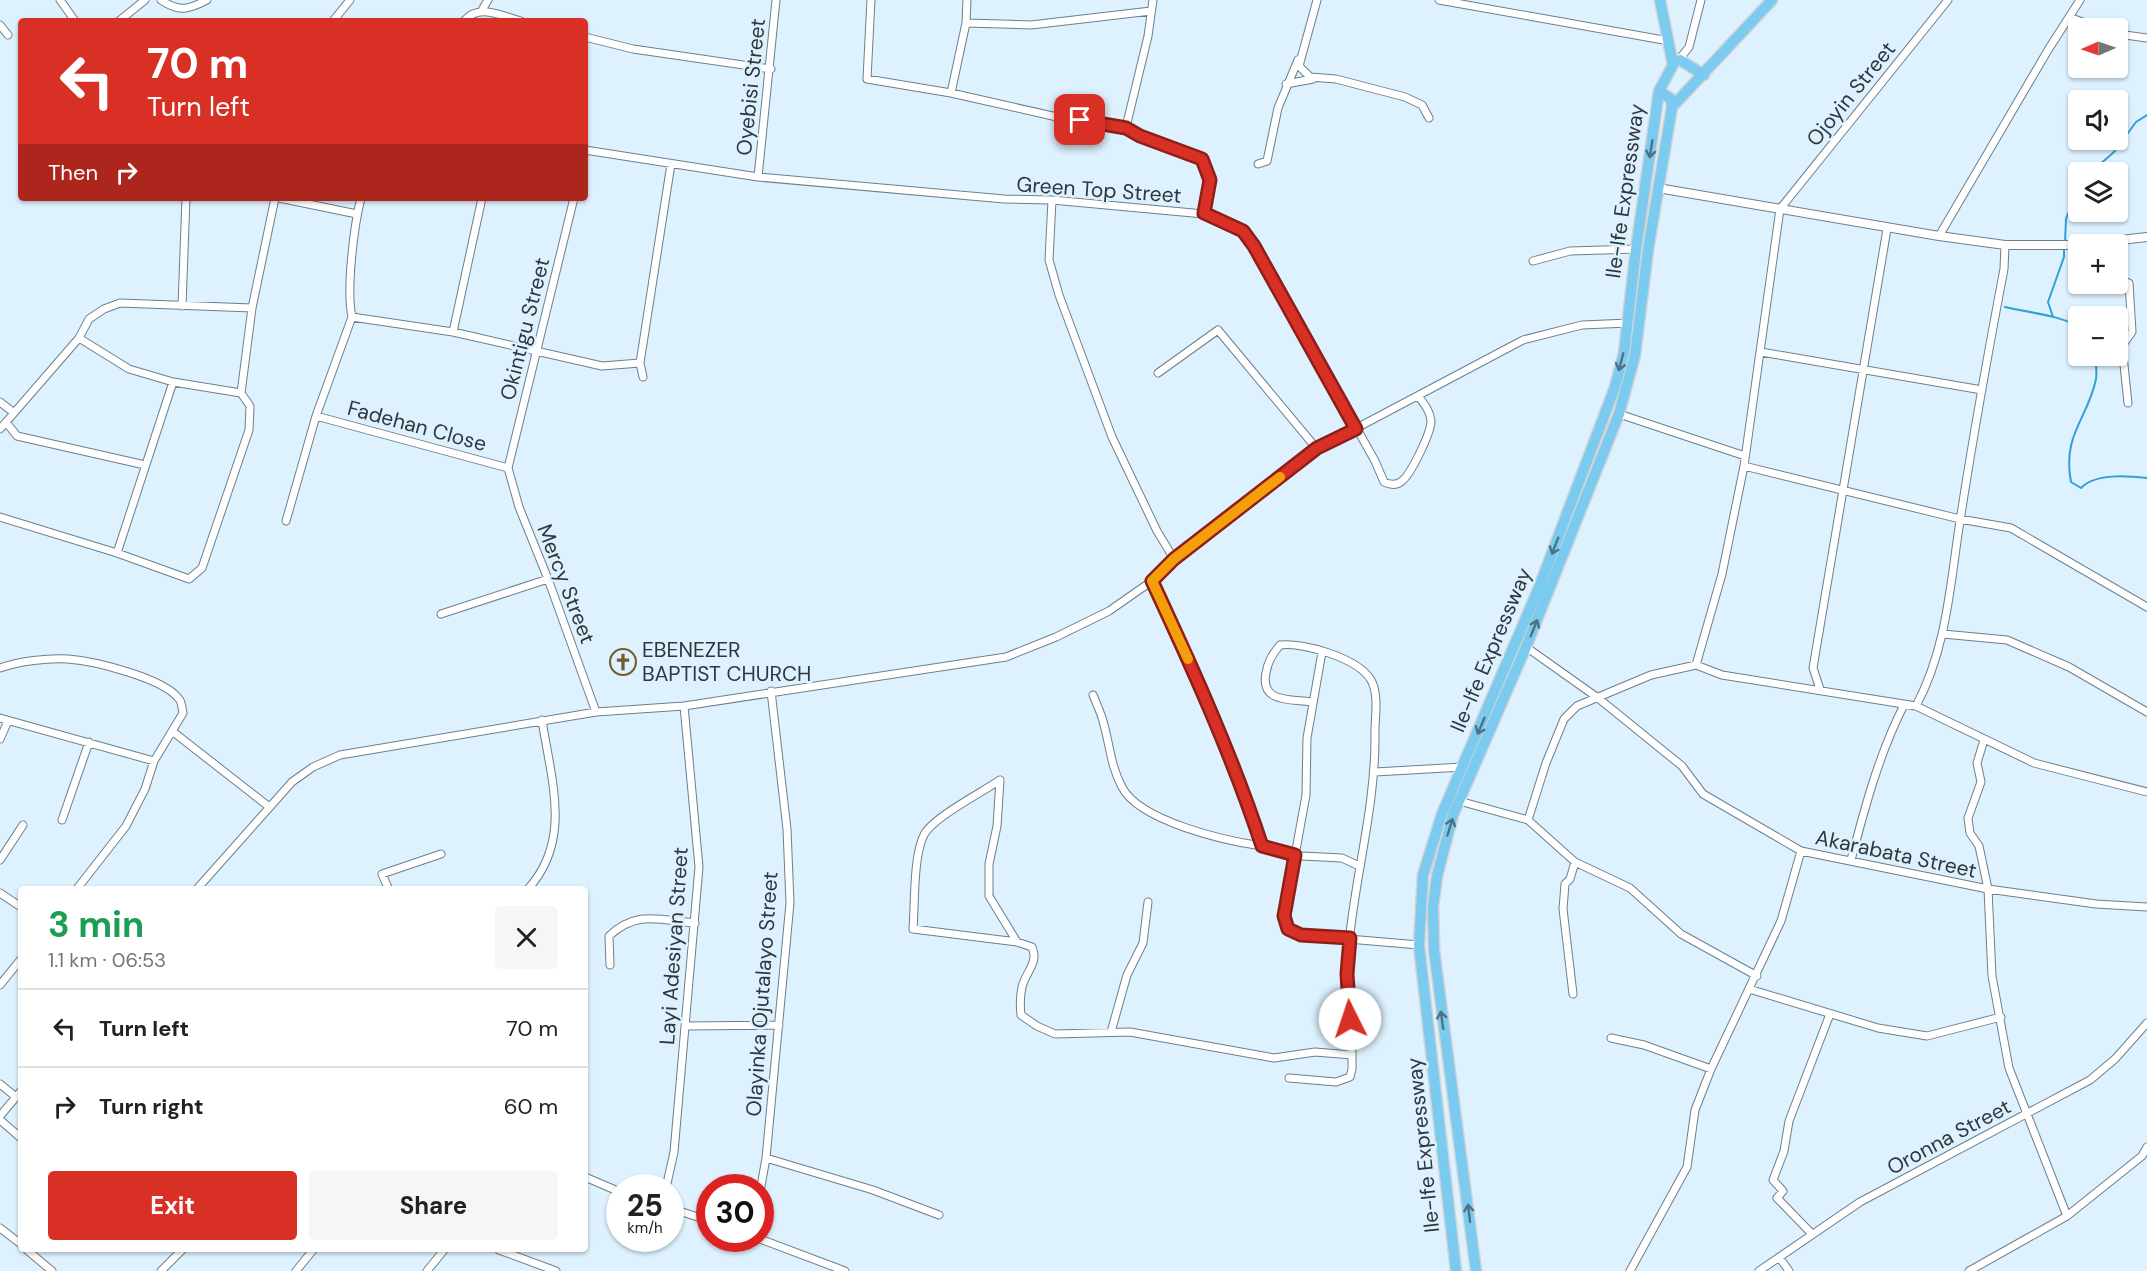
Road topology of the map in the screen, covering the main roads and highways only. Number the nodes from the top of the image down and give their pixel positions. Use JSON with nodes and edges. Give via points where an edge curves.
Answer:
{"nodes":[{"id":1,"x":1660,"y":0,"type":"edge"},
{"id":2,"x":1772,"y":0,"type":"edge"},
{"id":3,"x":1677,"y":62,"type":"junction"},
{"id":4,"x":1704,"y":75,"type":"junction"},
{"id":5,"x":1659,"y":91,"type":"junction"},
{"id":6,"x":1672,"y":107,"type":"junction"},
{"id":7,"x":1456,"y":1271,"type":"edge"},
{"id":8,"x":1476,"y":1271,"type":"edge"}],
"edges":[{"from":1,"to":3,"type":"main road"},
{"from":2,"to":4,"type":"main road"},
{"from":3,"to":4,"type":"main road"},
{"from":3,"to":5,"type":"main road"},
{"from":4,"to":6,"type":"main road"},
{"from":5,"to":6,"type":"main road","name":"Ile-Ife Expressway","via":[[1671,99]]},
{"from":5,"to":7,"type":"main road","name":"Ile-Ife Expressway","one_way":true,"via":[[1624,353],[1538,590],[1442,814],[1424,875],[1419,945]]},
{"from":8,"to":6,"type":"main road","name":"Ile-Ife Expressway","one_way":true,"via":[[1434,950],[1437,876],[1460,801],[1619,414],[1635,355]]}]}
